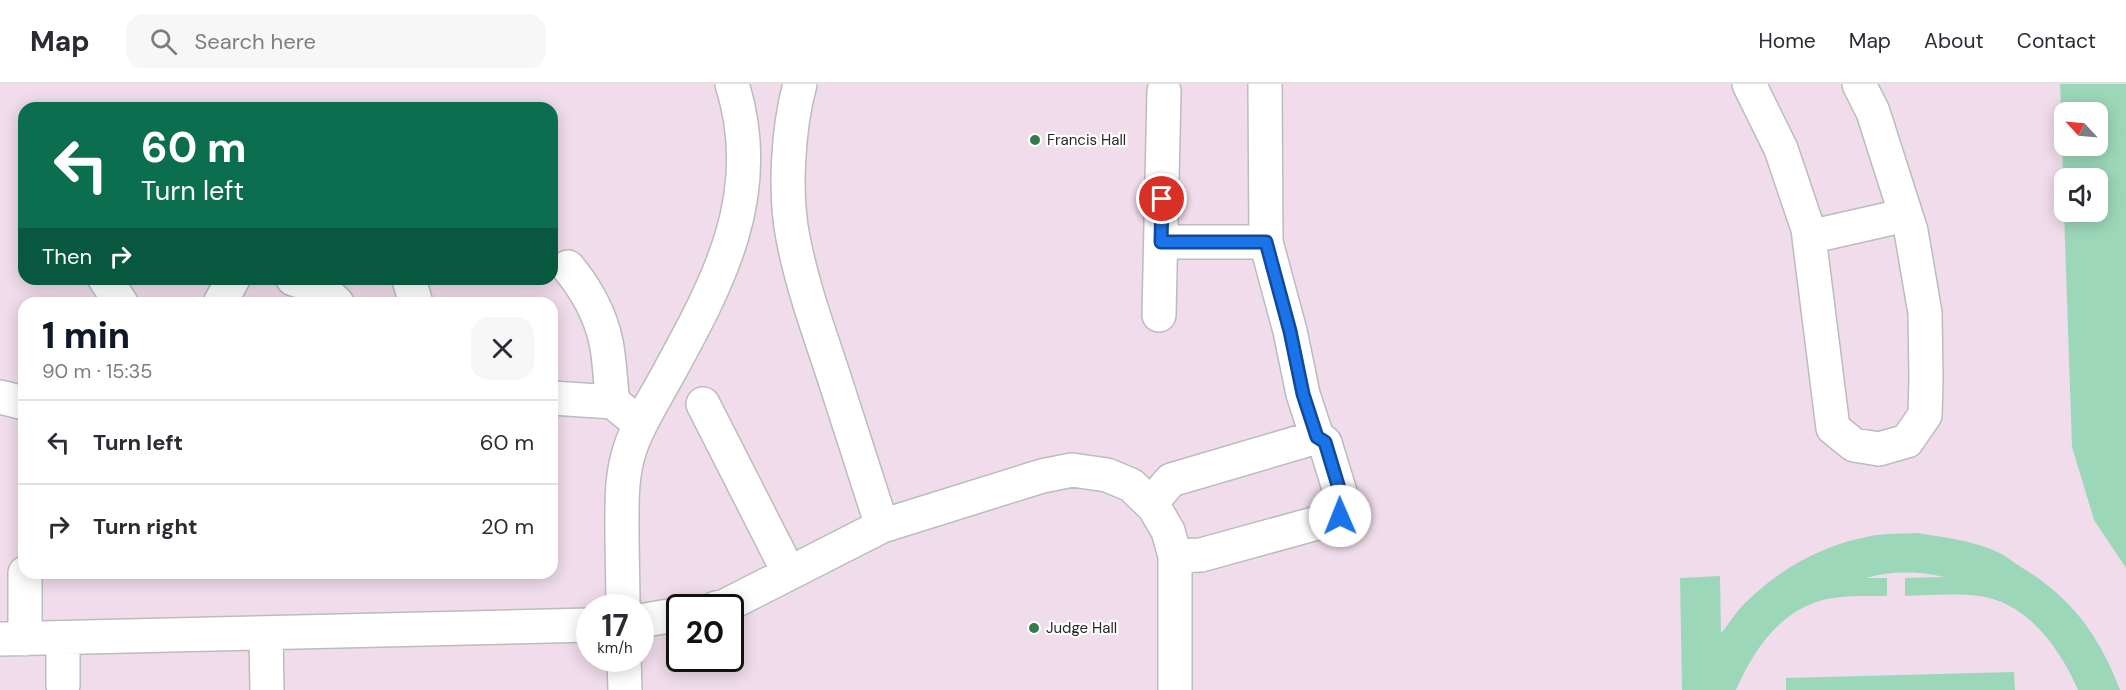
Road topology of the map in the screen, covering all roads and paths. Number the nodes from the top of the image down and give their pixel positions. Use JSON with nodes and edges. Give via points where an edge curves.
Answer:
{"nodes":[{"id":1,"x":732,"y":84,"type":"edge"},
{"id":2,"x":800,"y":84,"type":"edge"},
{"id":3,"x":1265,"y":84,"type":"edge"},
{"id":4,"x":1749,"y":84,"type":"edge"},
{"id":5,"x":1859,"y":84,"type":"edge"},
{"id":6,"x":1164,"y":91,"type":"dead end"},
{"id":7,"x":1906,"y":215,"type":"junction"},
{"id":8,"x":1809,"y":237,"type":"junction"},
{"id":9,"x":1161,"y":242,"type":"junction"},
{"id":10,"x":1266,"y":242,"type":"junction"},
{"id":11,"x":568,"y":267,"type":"dead end"},
{"id":12,"x":310,"y":285,"type":"edge"},
{"id":13,"x":331,"y":297,"type":"edge"},
{"id":14,"x":1159,"y":315,"type":"dead end"},
{"id":15,"x":0,"y":397,"type":"edge"},
{"id":16,"x":558,"y":398,"type":"edge"},
{"id":17,"x":18,"y":402,"type":"edge"},
{"id":18,"x":613,"y":402,"type":"junction"},
{"id":19,"x":703,"y":404,"type":"dead end"},
{"id":20,"x":641,"y":425,"type":"junction"},
{"id":21,"x":1317,"y":437,"type":"junction"},
{"id":22,"x":1151,"y":503,"type":"junction"},
{"id":23,"x":882,"y":526,"type":"junction"},
{"id":24,"x":1175,"y":556,"type":"junction"},
{"id":25,"x":789,"y":573,"type":"junction"},
{"id":26,"x":24,"y":579,"type":"edge"},
{"id":27,"x":623,"y":594,"type":"edge"},
{"id":28,"x":744,"y":596,"type":"edge"},
{"id":29,"x":576,"y":624,"type":"edge"},
{"id":30,"x":266,"y":633,"type":"junction"},
{"id":31,"x":63,"y":638,"type":"junction"},
{"id":32,"x":12,"y":639,"type":"edge"},
{"id":33,"x":625,"y":672,"type":"edge"},
{"id":34,"x":63,"y":685,"type":"dead end"},
{"id":35,"x":267,"y":690,"type":"edge"},
{"id":36,"x":626,"y":690,"type":"edge"},
{"id":37,"x":1175,"y":690,"type":"edge"}],
"edges":[{"from":1,"to":20,"type":"street","via":[[743,145],[742,187],[734,231],[705,305]]},
{"from":2,"to":23,"type":"street","via":[[790,141],[793,235],[805,288]]},
{"from":3,"to":10,"type":"street"},
{"from":4,"to":8,"type":"street","via":[[1781,149]]},
{"from":5,"to":7,"type":"street","via":[[1873,112]]},
{"from":6,"to":9,"type":"street"},
{"from":7,"to":8,"type":"street"},
{"from":7,"to":8,"type":"street","via":[[1924,313],[1925,415],[1907,441],[1879,449],[1854,445],[1833,428]]},
{"from":9,"to":10,"type":"street"},
{"from":9,"to":14,"type":"street"},
{"from":10,"to":21,"type":"street"},
{"from":11,"to":18,"type":"street","via":[[592,301],[600,321],[607,344]]},
{"from":12,"to":13,"type":"street"},
{"from":15,"to":17,"type":"street"},
{"from":16,"to":18,"type":"street"},
{"from":18,"to":20,"type":"street"},
{"from":19,"to":25,"type":"street"},
{"from":20,"to":27,"type":"street","via":[[630,447],[622,484]]},
{"from":21,"to":22,"type":"street","via":[[1171,480]]},
{"from":21,"to":24,"type":"street","via":[[1325,442],[1344,505],[1340,516],[1201,555]]},
{"from":22,"to":23,"type":"street","via":[[1131,485],[1107,475],[1072,470]]},
{"from":22,"to":24,"type":"street","via":[[1168,531]]},
{"from":23,"to":25,"type":"street"},
{"from":24,"to":37,"type":"street"},
{"from":25,"to":28,"type":"street"},
{"from":26,"to":32,"type":"street"},
{"from":29,"to":30,"type":"street"},
{"from":30,"to":31,"type":"street"},
{"from":30,"to":35,"type":"street"},
{"from":31,"to":32,"type":"street"},
{"from":31,"to":34,"type":"street"},
{"from":33,"to":36,"type":"street"}]}
